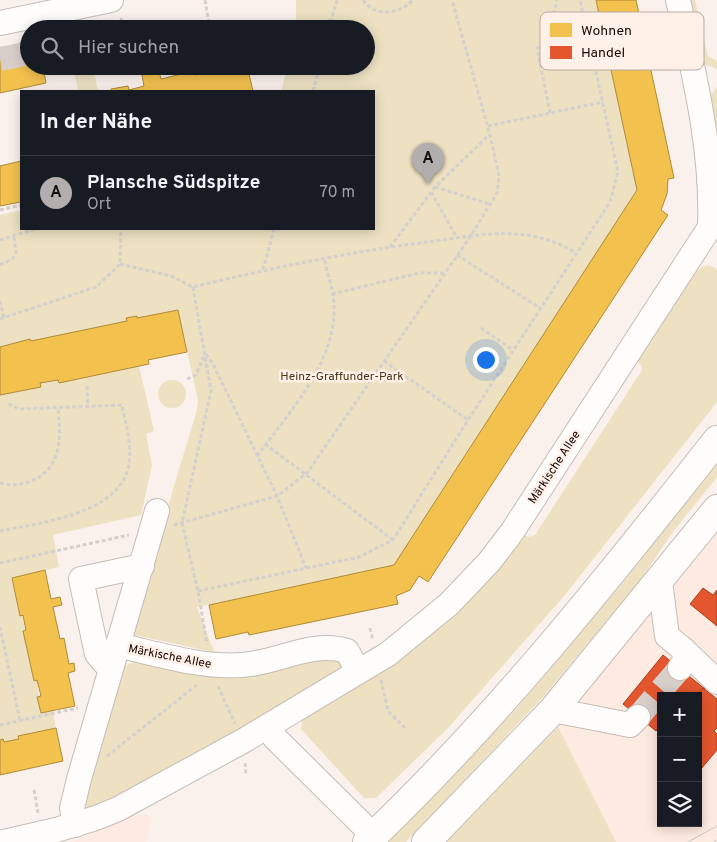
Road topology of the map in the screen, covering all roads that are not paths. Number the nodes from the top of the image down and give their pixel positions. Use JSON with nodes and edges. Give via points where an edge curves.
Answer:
{"nodes":[{"id":1,"x":111,"y":0,"type":"edge"},
{"id":2,"x":0,"y":23,"type":"edge"},
{"id":3,"x":692,"y":70,"type":"edge"},
{"id":4,"x":714,"y":229,"type":"edge"},
{"id":5,"x":717,"y":440,"type":"edge"},
{"id":6,"x":717,"y":509,"type":"edge"},
{"id":7,"x":154,"y":521,"type":"road end"},
{"id":8,"x":142,"y":566,"type":"junction"},
{"id":9,"x":660,"y":581,"type":"junction"},
{"id":10,"x":117,"y":645,"type":"junction"},
{"id":11,"x":110,"y":669,"type":"junction"},
{"id":12,"x":358,"y":671,"type":"junction"},
{"id":13,"x":717,"y":682,"type":"edge"},
{"id":14,"x":553,"y":710,"type":"junction"},
{"id":15,"x":638,"y":716,"type":"tunnel mouth"},
{"id":16,"x":267,"y":727,"type":"junction"},
{"id":17,"x":75,"y":825,"type":"junction"},
{"id":18,"x":370,"y":839,"type":"edge"},
{"id":19,"x":4,"y":842,"type":"edge"},
{"id":20,"x":426,"y":842,"type":"edge"}],
"edges":[{"from":1,"to":2,"type":"street"},
{"from":3,"to":4,"type":"street","name":"Märkische Allee","via":[[708,150]]},
{"from":4,"to":12,"type":"street","name":"Märkische Allee","via":[[490,562],[423,627],[388,654]]},
{"from":5,"to":18,"type":"main road","via":[[550,648],[500,705]]},
{"from":6,"to":9,"type":"main road"},
{"from":7,"to":8,"type":"street","name":"Märkische Allee"},
{"from":8,"to":10,"type":"street","name":"Märkische Allee"},
{"from":8,"to":11,"type":"street","via":[[81,579],[97,654]]},
{"from":9,"to":13,"type":"street","via":[[667,636],[682,659]]},
{"from":9,"to":14,"type":"main road"},
{"from":10,"to":11,"type":"street","name":"Märkische Allee"},
{"from":10,"to":12,"type":"street","name":"Märkische Allee","via":[[212,669],[334,647],[347,651]]},
{"from":11,"to":17,"type":"street","name":"Märkische Allee","via":[[72,808]]},
{"from":12,"to":16,"type":"street","name":"Märkische Allee"},
{"from":14,"to":15,"type":"street","via":[[630,725]]},
{"from":14,"to":20,"type":"main road"},
{"from":16,"to":17,"type":"street","name":"Märkische Allee","via":[[118,808]]},
{"from":16,"to":18,"type":"street"},
{"from":17,"to":19,"type":"street","name":"Märkische Allee"}]}
